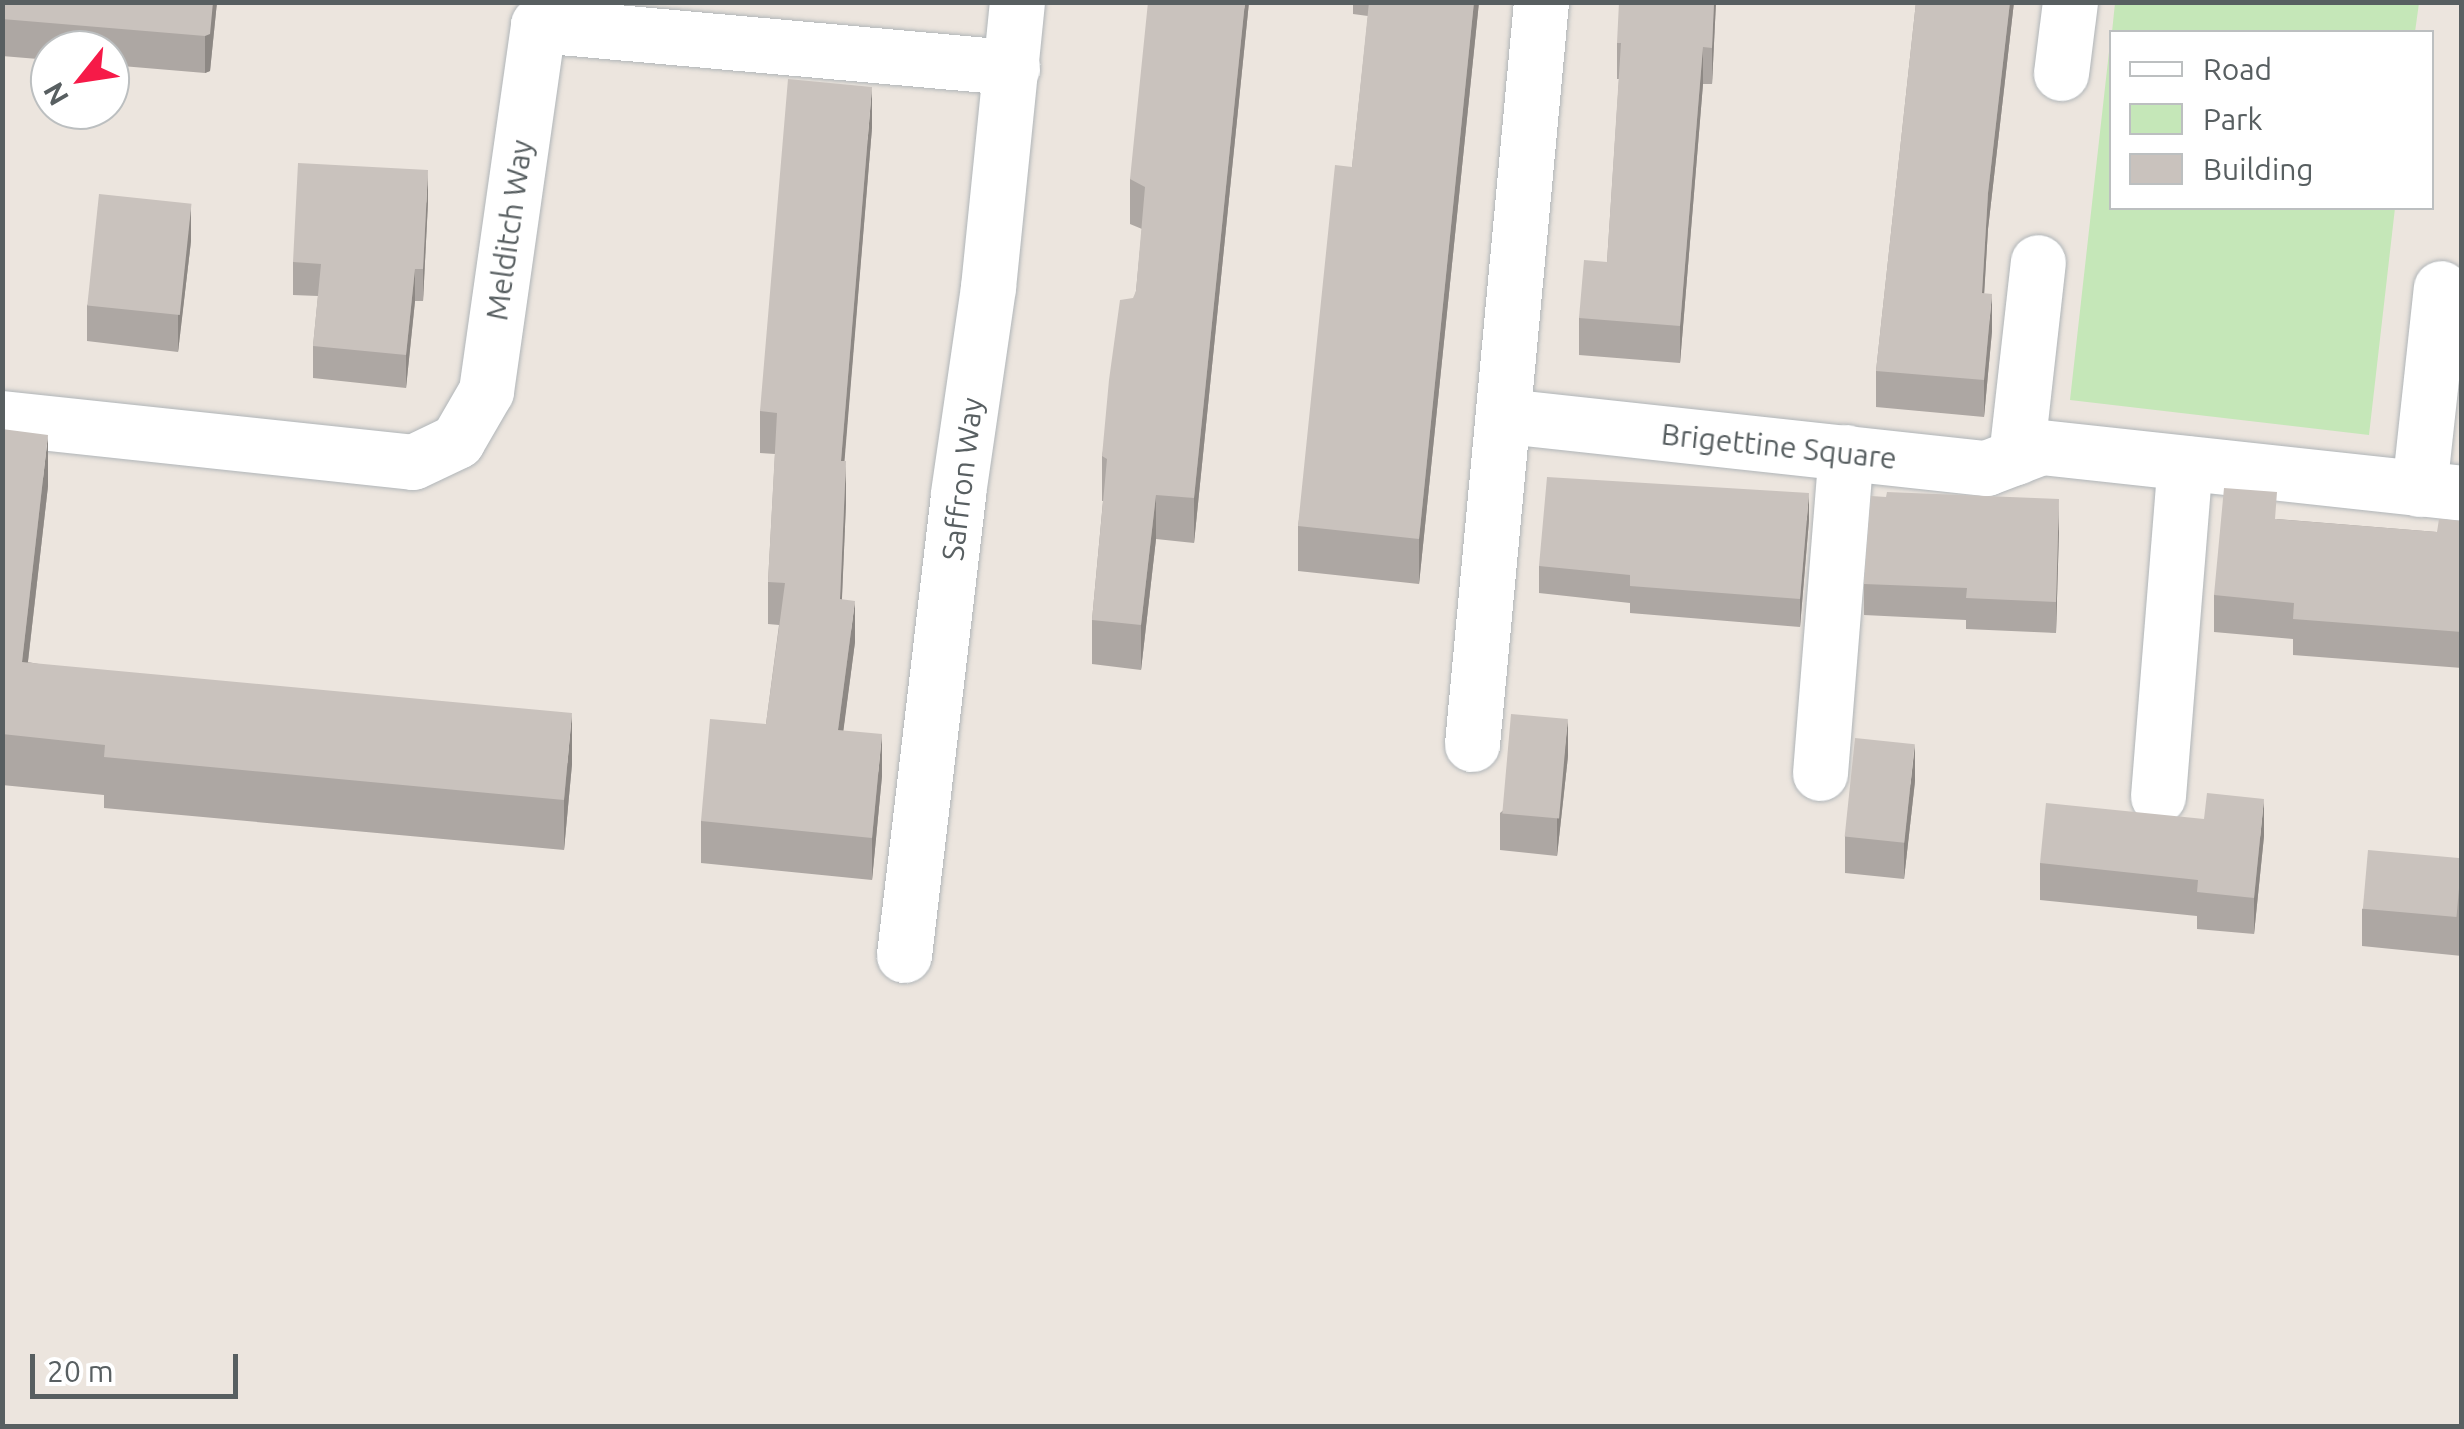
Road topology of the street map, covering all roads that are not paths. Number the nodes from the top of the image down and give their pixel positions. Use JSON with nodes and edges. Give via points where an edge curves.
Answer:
{"nodes":[{"id":1,"x":1017,"y":2,"type":"edge"},
{"id":2,"x":1541,"y":2,"type":"edge"},
{"id":3,"x":2070,"y":2,"type":"edge"},
{"id":4,"x":538,"y":14,"type":"edge"},
{"id":5,"x":1012,"y":67,"type":"junction"},
{"id":6,"x":2061,"y":72,"type":"dead end"},
{"id":7,"x":2038,"y":262,"type":"dead end"},
{"id":8,"x":2441,"y":288,"type":"dead end"},
{"id":9,"x":1506,"y":416,"type":"junction"},
{"id":10,"x":2,"y":418,"type":"edge"},
{"id":11,"x":1846,"y":452,"type":"junction"},
{"id":12,"x":2016,"y":457,"type":"junction"},
{"id":13,"x":2185,"y":463,"type":"junction"},
{"id":14,"x":2440,"y":491,"type":"edge"},
{"id":15,"x":1472,"y":744,"type":"dead end"},
{"id":16,"x":1820,"y":773,"type":"dead end"},
{"id":17,"x":2158,"y":796,"type":"dead end"},
{"id":18,"x":904,"y":955,"type":"dead end"}],
"edges":[{"from":1,"to":5,"type":"street","name":"Saffron Way"},
{"from":2,"to":9,"type":"street"},
{"from":3,"to":6,"type":"street"},
{"from":4,"to":5,"type":"street","name":"Melditch Way"},
{"from":4,"to":10,"type":"street","name":"Melditch Way","via":[[486,391],[458,441],[413,462]]},
{"from":5,"to":18,"type":"street","name":"Saffron Way"},
{"from":7,"to":12,"type":"street"},
{"from":8,"to":14,"type":"street"},
{"from":9,"to":11,"type":"street","name":"Brigettine Square"},
{"from":9,"to":15,"type":"street"},
{"from":11,"to":12,"type":"street","name":"Brigettine Square","via":[[1986,468]]},
{"from":11,"to":16,"type":"street"},
{"from":12,"to":13,"type":"street","name":"Brigettine Square","via":[[2041,448]]},
{"from":13,"to":14,"type":"street","name":"Brigettine Square"},
{"from":13,"to":17,"type":"street"}]}
